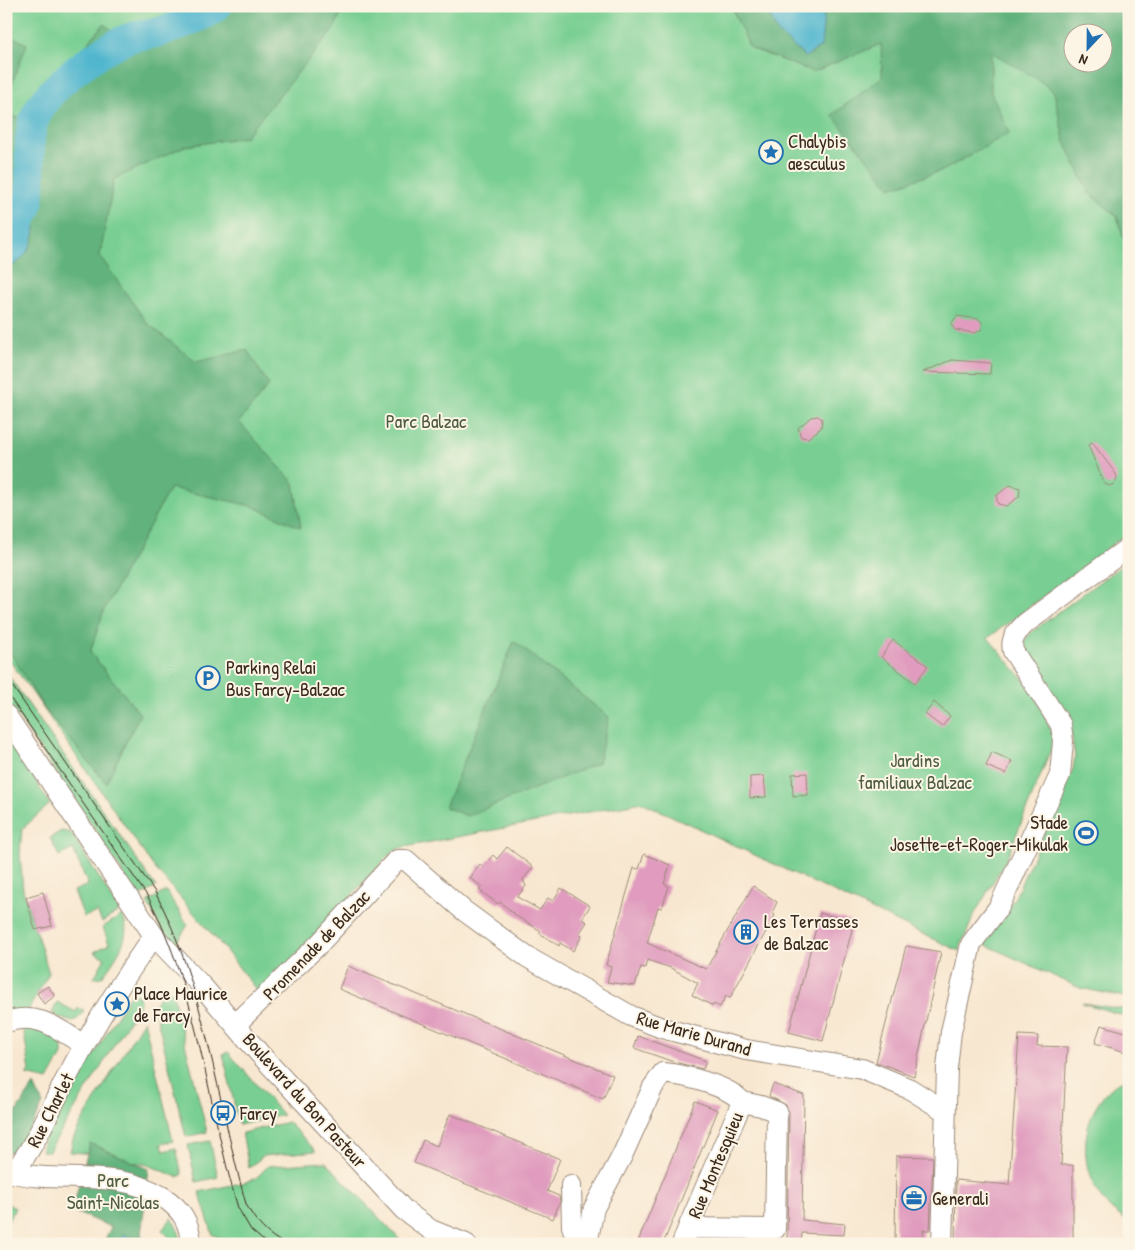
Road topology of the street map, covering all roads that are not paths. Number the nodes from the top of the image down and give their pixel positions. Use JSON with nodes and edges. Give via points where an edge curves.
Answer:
{"nodes":[{"id":1,"x":1129,"y":547,"type":"edge"},
{"id":2,"x":6,"y":715,"type":"edge"},
{"id":3,"x":393,"y":864,"type":"joint"},
{"id":4,"x":154,"y":936,"type":"junction"},
{"id":5,"x":6,"y":1022,"type":"edge"},
{"id":6,"x":236,"y":1024,"type":"junction"},
{"id":7,"x":84,"y":1045,"type":"junction"},
{"id":8,"x":742,"y":1102,"type":"junction"},
{"id":9,"x":945,"y":1111,"type":"junction"},
{"id":10,"x":10,"y":1172,"type":"edge"},
{"id":11,"x":571,"y":1184,"type":"dead end"},
{"id":12,"x":685,"y":1236,"type":"edge"},
{"id":13,"x":191,"y":1244,"type":"edge"},
{"id":14,"x":466,"y":1244,"type":"edge"},
{"id":15,"x":578,"y":1244,"type":"edge"},
{"id":16,"x":587,"y":1244,"type":"edge"},
{"id":17,"x":942,"y":1244,"type":"edge"}],
"edges":[{"from":1,"to":9,"type":"street","via":[[1026,623],[1011,643],[1061,725],[1060,775],[999,907],[971,944],[951,1032]]},
{"from":2,"to":4,"type":"street","name":"Boulevard du Bon Pasteur"},
{"from":3,"to":6,"type":"street","name":"Promenade de Balzac","via":[[319,944]]},
{"from":3,"to":9,"type":"street","name":"Rue Marie Durand","via":[[397,860],[410,862],[495,934],[563,979],[631,1016],[728,1046],[862,1069],[910,1089]]},
{"from":4,"to":6,"type":"street","name":"Boulevard du Bon Pasteur"},
{"from":4,"to":7,"type":"street","name":"Rue Charlet","via":[[126,974]]},
{"from":5,"to":7,"type":"street","via":[[26,1017],[42,1020]]},
{"from":6,"to":14,"type":"street","name":"Boulevard du Bon Pasteur","via":[[404,1210],[431,1230]]},
{"from":7,"to":10,"type":"street","name":"Rue Charlet","via":[[28,1154]]},
{"from":8,"to":12,"type":"street","name":"Rue Montesquieu"},
{"from":8,"to":12,"type":"street","name":"Rue Montesquieu","via":[[777,1112],[775,1229]]},
{"from":8,"to":16,"type":"street","via":[[736,1094],[725,1089],[663,1073],[653,1087],[594,1208]]},
{"from":9,"to":17,"type":"street"},
{"from":10,"to":13,"type":"street","via":[[103,1178],[144,1188],[168,1200],[183,1214],[188,1223]]},
{"from":11,"to":15,"type":"street","via":[[571,1219]]}]}
